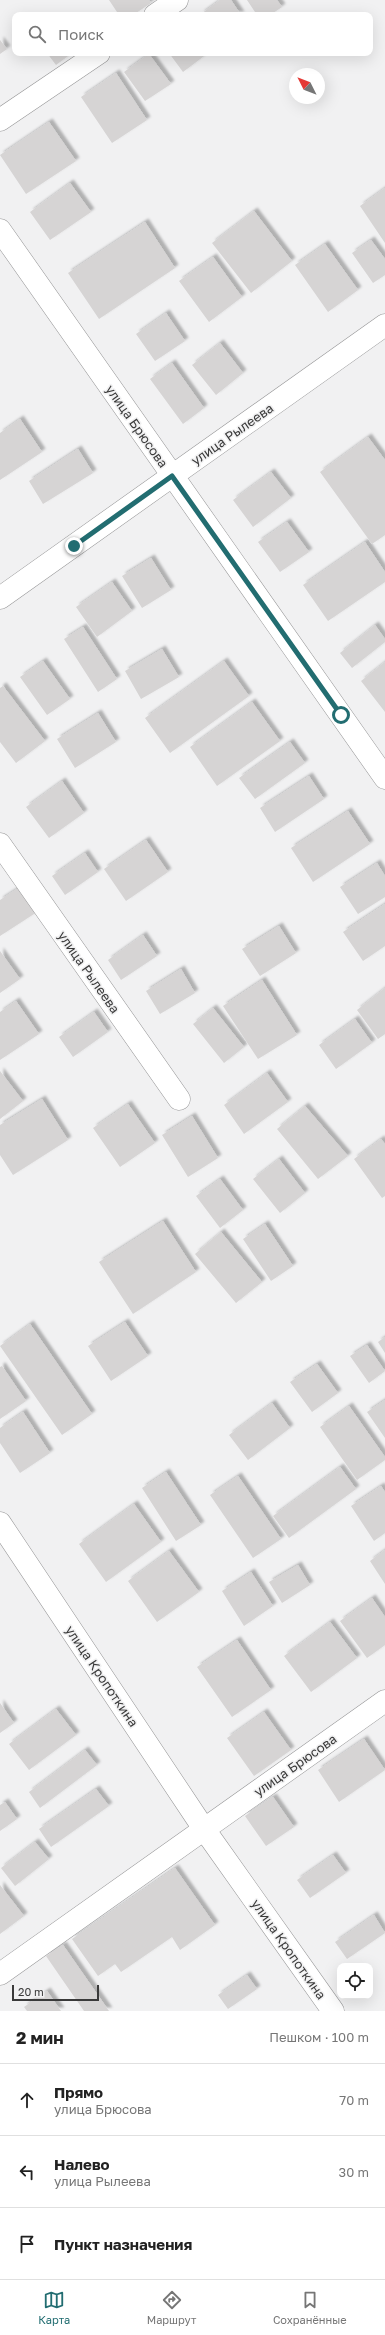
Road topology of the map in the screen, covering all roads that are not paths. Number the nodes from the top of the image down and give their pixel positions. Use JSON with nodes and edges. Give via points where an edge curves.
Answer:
{"nodes":[{"id":1,"x":177,"y":0,"type":"edge"},
{"id":2,"x":159,"y":12,"type":"edge"},
{"id":3,"x":95,"y":56,"type":"edge"},
{"id":4,"x":0,"y":120,"type":"edge"},
{"id":5,"x":0,"y":230,"type":"edge"},
{"id":6,"x":385,"y":325,"type":"edge"},
{"id":7,"x":172,"y":476,"type":"junction"},
{"id":8,"x":0,"y":598,"type":"edge"},
{"id":9,"x":385,"y":778,"type":"edge"},
{"id":10,"x":0,"y":844,"type":"edge"},
{"id":11,"x":179,"y":1099,"type":"dead end"},
{"id":12,"x":0,"y":1523,"type":"edge"},
{"id":13,"x":385,"y":1701,"type":"edge"},
{"id":14,"x":204,"y":1828,"type":"junction"},
{"id":15,"x":0,"y":1974,"type":"edge"},
{"id":16,"x":333,"y":2011,"type":"edge"}],
"edges":[{"from":1,"to":2,"type":"street"},
{"from":3,"to":4,"type":"street"},
{"from":5,"to":7,"type":"street","name":"улица Брюсова"},
{"from":6,"to":7,"type":"street","name":"улица Рылеева"},
{"from":7,"to":8,"type":"street","name":"улица Рылеева"},
{"from":7,"to":9,"type":"street","name":"улица Брюсова"},
{"from":10,"to":11,"type":"street","name":"улица Рылеева"},
{"from":12,"to":14,"type":"street","name":"улица Кропоткина"},
{"from":13,"to":14,"type":"street","name":"улица Брюсова"},
{"from":14,"to":15,"type":"street"},
{"from":14,"to":16,"type":"street","name":"улица Кропоткина"}]}
